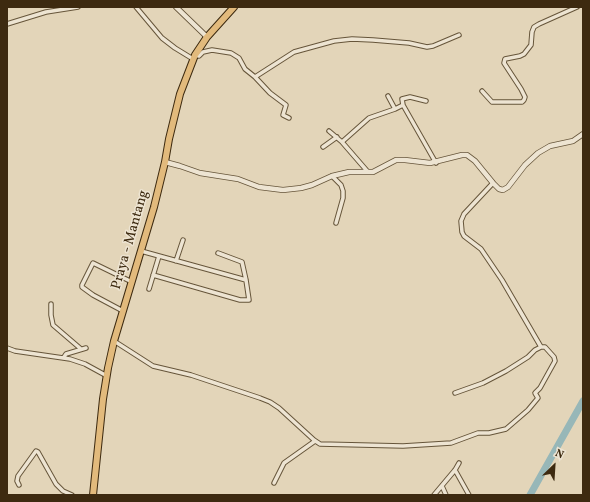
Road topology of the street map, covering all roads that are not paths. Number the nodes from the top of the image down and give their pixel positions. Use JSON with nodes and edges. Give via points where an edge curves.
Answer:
{"nodes":[{"id":1,"x":78,"y":7,"type":"edge"},
{"id":2,"x":136,"y":7,"type":"edge"},
{"id":3,"x":176,"y":7,"type":"edge"},
{"id":4,"x":234,"y":7,"type":"edge"},
{"id":5,"x":577,"y":7,"type":"edge"},
{"id":6,"x":7,"y":24,"type":"edge"},
{"id":7,"x":459,"y":35,"type":"dead end"},
{"id":8,"x":208,"y":37,"type":"junction"},
{"id":9,"x":194,"y":57,"type":"junction"},
{"id":10,"x":255,"y":77,"type":"junction"},
{"id":11,"x":482,"y":91,"type":"dead end"},
{"id":12,"x":388,"y":96,"type":"dead end"},
{"id":13,"x":426,"y":101,"type":"dead end"},
{"id":14,"x":403,"y":105,"type":"junction"},
{"id":15,"x":395,"y":109,"type":"junction"},
{"id":16,"x":289,"y":118,"type":"dead end"},
{"id":17,"x":329,"y":131,"type":"dead end"},
{"id":18,"x":583,"y":134,"type":"edge"},
{"id":19,"x":336,"y":137,"type":"junction"},
{"id":20,"x":342,"y":142,"type":"junction"},
{"id":21,"x":323,"y":147,"type":"dead end"},
{"id":22,"x":164,"y":162,"type":"junction"},
{"id":23,"x":436,"y":163,"type":"junction"},
{"id":24,"x":368,"y":172,"type":"junction"},
{"id":25,"x":332,"y":176,"type":"junction"},
{"id":26,"x":493,"y":183,"type":"junction"},
{"id":27,"x":336,"y":223,"type":"dead end"},
{"id":28,"x":183,"y":240,"type":"dead end"},
{"id":29,"x":141,"y":251,"type":"junction"},
{"id":30,"x":218,"y":252,"type":"dead end"},
{"id":31,"x":159,"y":256,"type":"junction"},
{"id":32,"x":176,"y":261,"type":"junction"},
{"id":33,"x":153,"y":275,"type":"junction"},
{"id":34,"x":246,"y":280,"type":"junction"},
{"id":35,"x":132,"y":282,"type":"junction"},
{"id":36,"x":149,"y":290,"type":"dead end"},
{"id":37,"x":51,"y":304,"type":"dead end"},
{"id":38,"x":123,"y":311,"type":"junction"},
{"id":39,"x":114,"y":341,"type":"junction"},
{"id":40,"x":540,"y":347,"type":"junction"},
{"id":41,"x":7,"y":348,"type":"edge"},
{"id":42,"x":86,"y":348,"type":"dead end"},
{"id":43,"x":81,"y":349,"type":"junction"},
{"id":44,"x":64,"y":357,"type":"junction"},
{"id":45,"x":107,"y":377,"type":"junction"},
{"id":46,"x":455,"y":393,"type":"dead end"},
{"id":47,"x":315,"y":441,"type":"junction"},
{"id":48,"x":459,"y":463,"type":"dead end"},
{"id":49,"x":455,"y":470,"type":"junction"},
{"id":50,"x":274,"y":483,"type":"dead end"},
{"id":51,"x":19,"y":485,"type":"dead end"},
{"id":52,"x":442,"y":486,"type":"junction"},
{"id":53,"x":72,"y":495,"type":"edge"},
{"id":54,"x":93,"y":495,"type":"edge"},
{"id":55,"x":434,"y":495,"type":"edge"},
{"id":56,"x":446,"y":495,"type":"edge"},
{"id":57,"x":469,"y":495,"type":"edge"}],
"edges":[{"from":1,"to":6,"type":"street","via":[[46,12]]},
{"from":2,"to":9,"type":"street","via":[[162,38]]},
{"from":3,"to":8,"type":"street"},
{"from":4,"to":8,"type":"main road","name":"Praya - Mantang"},
{"from":5,"to":11,"type":"street","via":[[534,27],[531,45],[524,54],[505,59],[504,63],[525,98],[522,102],[492,102]]},
{"from":7,"to":10,"type":"street","via":[[428,47],[373,40],[334,41],[294,52]]},
{"from":8,"to":9,"type":"main road","name":"Praya - Mantang"},
{"from":9,"to":10,"type":"street","via":[[212,50],[231,53],[239,58]]},
{"from":9,"to":22,"type":"main road","name":"Praya - Mantang","via":[[180,94]]},
{"from":10,"to":16,"type":"street","via":[[286,105],[283,115]]},
{"from":12,"to":15,"type":"street"},
{"from":13,"to":14,"type":"street","via":[[411,97],[402,99]]},
{"from":14,"to":15,"type":"street"},
{"from":14,"to":23,"type":"street"},
{"from":15,"to":20,"type":"street","via":[[367,119]]},
{"from":17,"to":19,"type":"street"},
{"from":18,"to":26,"type":"street","via":[[573,141],[550,146],[538,153],[524,165],[506,189],[499,189]]},
{"from":19,"to":20,"type":"street"},
{"from":19,"to":21,"type":"street"},
{"from":20,"to":24,"type":"street"},
{"from":22,"to":25,"type":"street","via":[[271,189],[301,188]]},
{"from":22,"to":29,"type":"main road","name":"Praya - Mantang"},
{"from":23,"to":24,"type":"street","via":[[400,160]]},
{"from":23,"to":26,"type":"street","via":[[467,155]]},
{"from":24,"to":25,"type":"street","via":[[349,172]]},
{"from":25,"to":27,"type":"street","via":[[343,191]]},
{"from":26,"to":40,"type":"street","via":[[464,214],[462,232],[480,250],[502,280]]},
{"from":28,"to":32,"type":"street"},
{"from":29,"to":31,"type":"street"},
{"from":29,"to":35,"type":"main road","name":"Praya - Mantang"},
{"from":30,"to":34,"type":"street","via":[[242,262]]},
{"from":31,"to":32,"type":"street"},
{"from":31,"to":33,"type":"street"},
{"from":32,"to":34,"type":"street"},
{"from":33,"to":34,"type":"street","via":[[244,301],[249,300]]},
{"from":33,"to":36,"type":"street"},
{"from":35,"to":38,"type":"main road","name":"Praya - Mantang"},
{"from":35,"to":38,"type":"street","via":[[93,263],[82,285],[93,295]]},
{"from":37,"to":43,"type":"street","via":[[52,324]]},
{"from":38,"to":39,"type":"main road","name":"Praya - Mantang"},
{"from":39,"to":45,"type":"main road","name":"Praya - Mantang"},
{"from":39,"to":47,"type":"street","via":[[153,366],[270,402]]},
{"from":40,"to":46,"type":"street","via":[[506,371]]},
{"from":40,"to":47,"type":"street","via":[[545,347],[554,357],[555,363],[535,393],[538,398],[506,429],[478,433],[451,443],[403,446],[324,444]]},
{"from":41,"to":44,"type":"street"},
{"from":42,"to":43,"type":"street"},
{"from":43,"to":44,"type":"street"},
{"from":44,"to":45,"type":"street","via":[[85,364]]},
{"from":45,"to":54,"type":"main road","name":"Praya - Mantang"},
{"from":47,"to":50,"type":"street","via":[[284,463]]},
{"from":48,"to":49,"type":"street"},
{"from":49,"to":52,"type":"street"},
{"from":49,"to":57,"type":"street"},
{"from":51,"to":53,"type":"street","via":[[18,476],[33,454],[38,452],[56,484]]},
{"from":52,"to":55,"type":"street"},
{"from":52,"to":56,"type":"street"}]}
